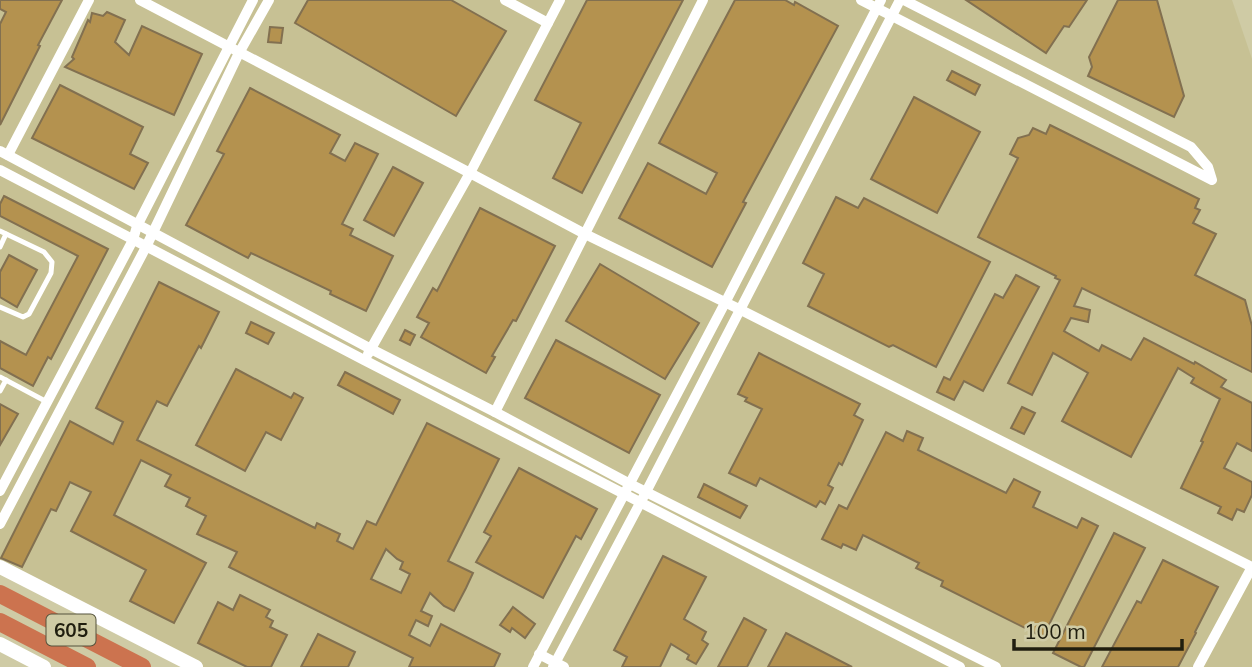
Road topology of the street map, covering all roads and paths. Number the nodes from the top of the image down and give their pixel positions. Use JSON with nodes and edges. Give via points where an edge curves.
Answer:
{"nodes":[{"id":1,"x":89,"y":0,"type":"edge"},
{"id":2,"x":140,"y":0,"type":"edge"},
{"id":3,"x":253,"y":0,"type":"edge"},
{"id":4,"x":269,"y":0,"type":"edge"},
{"id":5,"x":505,"y":0,"type":"edge"},
{"id":6,"x":560,"y":0,"type":"edge"},
{"id":7,"x":703,"y":0,"type":"edge"},
{"id":8,"x":861,"y":0,"type":"edge"},
{"id":9,"x":902,"y":0,"type":"edge"},
{"id":10,"x":878,"y":4,"type":"edge"},
{"id":11,"x":892,"y":16,"type":"junction"},
{"id":12,"x":944,"y":20,"type":"junction"},
{"id":13,"x":548,"y":23,"type":"junction"},
{"id":14,"x":934,"y":37,"type":"junction"},
{"id":15,"x":246,"y":40,"type":"junction"},
{"id":16,"x":229,"y":47,"type":"junction"},
{"id":17,"x":239,"y":53,"type":"junction"},
{"id":18,"x":1057,"y":79,"type":"junction"},
{"id":19,"x":1050,"y":96,"type":"junction"},
{"id":20,"x":4,"y":153,"type":"edge"},
{"id":21,"x":0,"y":170,"type":"edge"},
{"id":22,"x":470,"y":173,"type":"junction"},
{"id":23,"x":137,"y":226,"type":"junction"},
{"id":24,"x":153,"y":232,"type":"junction"},
{"id":25,"x":3,"y":233,"type":"edge"},
{"id":26,"x":584,"y":234,"type":"junction"},
{"id":27,"x":132,"y":240,"type":"junction"},
{"id":28,"x":0,"y":247,"type":"edge"},
{"id":29,"x":146,"y":247,"type":"junction"},
{"id":30,"x":725,"y":303,"type":"junction"},
{"id":31,"x":0,"y":307,"type":"edge"},
{"id":32,"x":740,"y":310,"type":"junction"},
{"id":33,"x":371,"y":349,"type":"junction"},
{"id":34,"x":364,"y":360,"type":"junction"},
{"id":35,"x":3,"y":378,"type":"edge"},
{"id":36,"x":0,"y":391,"type":"edge"},
{"id":37,"x":47,"y":402,"type":"junction"},
{"id":38,"x":60,"y":410,"type":"junction"},
{"id":39,"x":495,"y":412,"type":"junction"},
{"id":40,"x":660,"y":423,"type":"junction"},
{"id":41,"x":679,"y":425,"type":"junction"},
{"id":42,"x":627,"y":489,"type":"junction"},
{"id":43,"x":0,"y":491,"type":"edge"},
{"id":44,"x":646,"y":492,"type":"junction"},
{"id":45,"x":639,"y":502,"type":"junction"},
{"id":46,"x":0,"y":524,"type":"edge"},
{"id":47,"x":0,"y":568,"type":"edge"},
{"id":48,"x":0,"y":594,"type":"edge"},
{"id":49,"x":0,"y":622,"type":"edge"},
{"id":50,"x":7,"y":647,"type":"edge"},
{"id":51,"x":539,"y":654,"type":"junction"},
{"id":52,"x":557,"y":665,"type":"edge"},
{"id":53,"x":30,"y":667,"type":"edge"},
{"id":54,"x":44,"y":667,"type":"edge"},
{"id":55,"x":87,"y":667,"type":"edge"},
{"id":56,"x":142,"y":667,"type":"edge"},
{"id":57,"x":196,"y":667,"type":"edge"},
{"id":58,"x":533,"y":667,"type":"edge"},
{"id":59,"x":960,"y":667,"type":"edge"},
{"id":60,"x":996,"y":667,"type":"edge"},
{"id":61,"x":1198,"y":667,"type":"edge"}],
"edges":[{"from":1,"to":20,"type":"street"},
{"from":2,"to":16,"type":"street"},
{"from":3,"to":16,"type":"street"},
{"from":4,"to":15,"type":"street"},
{"from":5,"to":13,"type":"street"},
{"from":6,"to":13,"type":"street"},
{"from":7,"to":26,"type":"street"},
{"from":8,"to":10,"type":"street"},
{"from":9,"to":11,"type":"street"},
{"from":9,"to":12,"type":"street"},
{"from":10,"to":11,"type":"street"},
{"from":10,"to":30,"type":"street"},
{"from":11,"to":14,"type":"street"},
{"from":11,"to":32,"type":"street"},
{"from":12,"to":14,"type":"street"},
{"from":12,"to":18,"type":"street"},
{"from":13,"to":22,"type":"street"},
{"from":14,"to":19,"type":"street"},
{"from":15,"to":16,"type":"street"},
{"from":15,"to":17,"type":"street"},
{"from":16,"to":17,"type":"street"},
{"from":16,"to":23,"type":"street"},
{"from":17,"to":22,"type":"street"},
{"from":17,"to":24,"type":"street"},
{"from":18,"to":19,"type":"street"},
{"from":18,"to":19,"type":"street","via":[[1191,147],[1208,167],[1212,180]]},
{"from":20,"to":23,"type":"street"},
{"from":21,"to":27,"type":"street"},
{"from":22,"to":26,"type":"street"},
{"from":22,"to":33,"type":"street"},
{"from":23,"to":24,"type":"street"},
{"from":23,"to":27,"type":"street"},
{"from":24,"to":29,"type":"street"},
{"from":24,"to":33,"type":"street"},
{"from":25,"to":28,"type":"lane"},
{"from":25,"to":31,"type":"lane","via":[[44,252],[52,262],[51,273],[29,314],[23,317]]},
{"from":26,"to":30,"type":"street"},
{"from":26,"to":39,"type":"street"},
{"from":27,"to":29,"type":"street"},
{"from":27,"to":37,"type":"street"},
{"from":29,"to":34,"type":"street"},
{"from":29,"to":38,"type":"street"},
{"from":30,"to":32,"type":"street"},
{"from":30,"to":40,"type":"street"},
{"from":32,"to":41,"type":"street"},
{"from":32,"to":61,"type":"street","via":[[1252,567]]},
{"from":33,"to":34,"type":"street"},
{"from":33,"to":39,"type":"street"},
{"from":34,"to":42,"type":"street"},
{"from":35,"to":36,"type":"lane"},
{"from":35,"to":37,"type":"lane"},
{"from":37,"to":38,"type":"street"},
{"from":37,"to":43,"type":"street"},
{"from":38,"to":46,"type":"street"},
{"from":39,"to":42,"type":"street"},
{"from":40,"to":41,"type":"street"},
{"from":40,"to":42,"type":"street"},
{"from":41,"to":44,"type":"street"},
{"from":42,"to":44,"type":"street"},
{"from":42,"to":45,"type":"street"},
{"from":42,"to":51,"type":"street"},
{"from":44,"to":45,"type":"street"},
{"from":44,"to":60,"type":"street"},
{"from":45,"to":52,"type":"street"},
{"from":45,"to":59,"type":"street"},
{"from":47,"to":57,"type":"main road"},
{"from":48,"to":56,"type":"highway","number":"605"},
{"from":49,"to":55,"type":"highway","number":"605"},
{"from":50,"to":53,"type":"street"},
{"from":50,"to":54,"type":"main road"},
{"from":51,"to":52,"type":"street"},
{"from":51,"to":58,"type":"street"}]}
